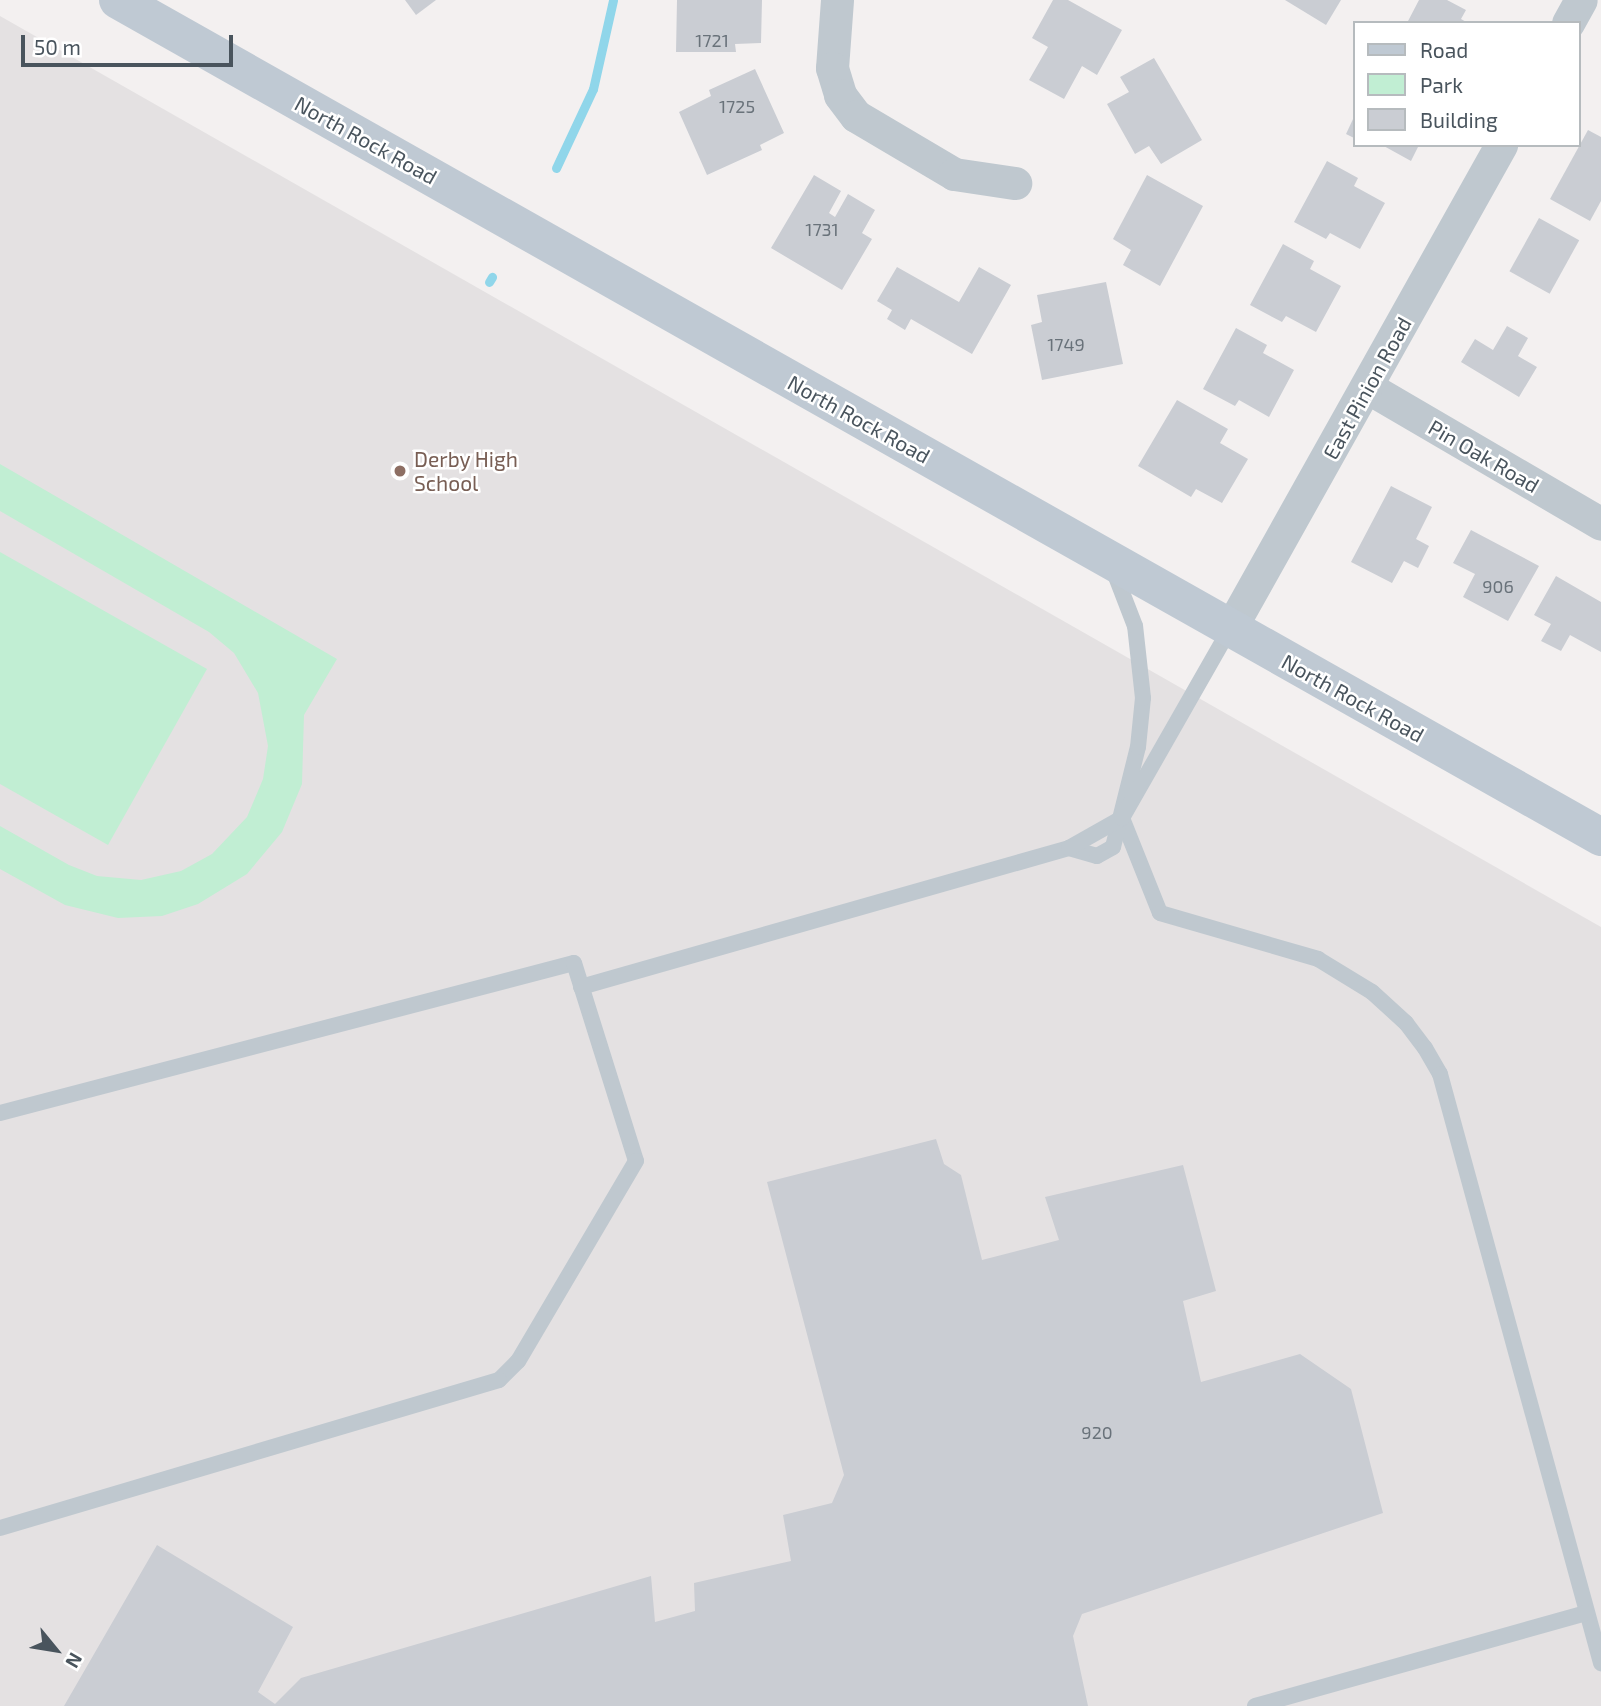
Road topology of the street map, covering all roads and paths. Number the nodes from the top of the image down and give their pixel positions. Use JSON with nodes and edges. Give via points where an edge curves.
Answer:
{"nodes":[{"id":1,"x":118,"y":0,"type":"edge"},
{"id":2,"x":837,"y":0,"type":"edge"},
{"id":3,"x":1500,"y":147,"type":"edge"},
{"id":4,"x":1015,"y":183,"type":"dead end"},
{"id":5,"x":1367,"y":387,"type":"junction"},
{"id":6,"x":1601,"y":524,"type":"edge"},
{"id":7,"x":1110,"y":561,"type":"junction"},
{"id":8,"x":1230,"y":629,"type":"junction"},
{"id":9,"x":1122,"y":818,"type":"junction"},
{"id":10,"x":1601,"y":837,"type":"edge"},
{"id":11,"x":581,"y":987,"type":"junction"},
{"id":12,"x":0,"y":1113,"type":"edge"},
{"id":13,"x":0,"y":1528,"type":"edge"},
{"id":14,"x":1585,"y":1613,"type":"junction"},
{"id":15,"x":1601,"y":1663,"type":"edge"},
{"id":16,"x":1255,"y":1706,"type":"edge"}],
"edges":[{"from":1,"to":7,"type":"main road","name":"North Rock Road"},
{"from":2,"to":4,"type":"street","via":[[832,68],[840,94],[856,116],[954,174]]},
{"from":3,"to":5,"type":"street","name":"East Pinion Road"},
{"from":5,"to":6,"type":"street","name":"Pin Oak Road"},
{"from":5,"to":8,"type":"street","name":"East Pinion Road"},
{"from":7,"to":8,"type":"main road","name":"North Rock Road"},
{"from":7,"to":9,"type":"lane","via":[[1135,626],[1143,698],[1138,747]]},
{"from":8,"to":9,"type":"lane"},
{"from":8,"to":10,"type":"main road","name":"North Rock Road"},
{"from":9,"to":11,"type":"lane","via":[[1069,848]]},
{"from":9,"to":14,"type":"lane","via":[[1160,913],[1318,959],[1372,992],[1425,1048],[1440,1074]]},
{"from":11,"to":12,"type":"lane","via":[[574,963]]},
{"from":11,"to":13,"type":"lane","via":[[636,1161],[518,1361],[499,1380]]},
{"from":14,"to":15,"type":"lane"},
{"from":14,"to":16,"type":"lane"}]}
